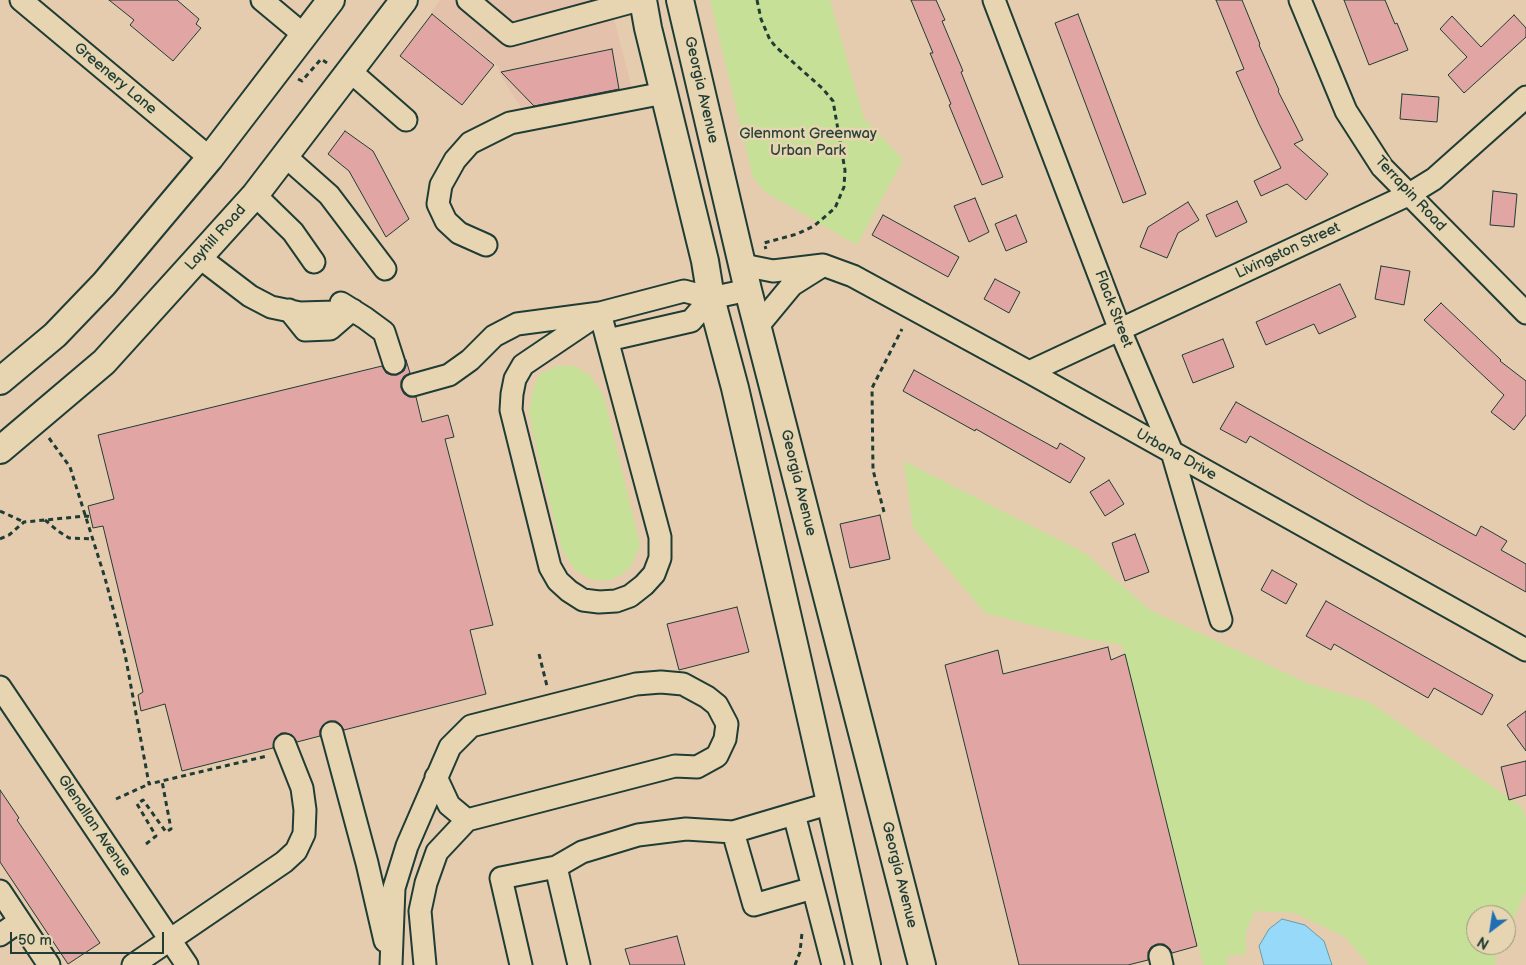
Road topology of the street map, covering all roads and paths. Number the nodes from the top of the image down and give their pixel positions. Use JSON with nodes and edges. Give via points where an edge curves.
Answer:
{"nodes":[{"id":1,"x":20,"y":0,"type":"edge"},
{"id":2,"x":262,"y":0,"type":"edge"},
{"id":3,"x":331,"y":0,"type":"edge"},
{"id":4,"x":404,"y":0,"type":"edge"},
{"id":5,"x":468,"y":0,"type":"edge"},
{"id":6,"x":639,"y":0,"type":"edge"},
{"id":7,"x":643,"y":0,"type":"edge"},
{"id":8,"x":680,"y":0,"type":"edge"},
{"id":9,"x":756,"y":0,"type":"edge"},
{"id":10,"x":994,"y":0,"type":"edge"},
{"id":11,"x":1300,"y":0,"type":"edge"},
{"id":12,"x":304,"y":36,"type":"junction"},
{"id":13,"x":323,"y":69,"type":"dead end"},
{"id":14,"x":350,"y":71,"type":"junction"},
{"id":15,"x":297,"y":78,"type":"dead end"},
{"id":16,"x":664,"y":93,"type":"junction"},
{"id":17,"x":1526,"y":97,"type":"edge"},
{"id":18,"x":406,"y":120,"type":"dead end"},
{"id":19,"x":285,"y":156,"type":"junction"},
{"id":20,"x":210,"y":158,"type":"junction"},
{"id":21,"x":255,"y":195,"type":"junction"},
{"id":22,"x":1408,"y":195,"type":"junction"},
{"id":23,"x":486,"y":244,"type":"dead end"},
{"id":24,"x":199,"y":257,"type":"junction"},
{"id":25,"x":314,"y":262,"type":"dead end"},
{"id":26,"x":743,"y":265,"type":"junction"},
{"id":27,"x":823,"y":265,"type":"junction"},
{"id":28,"x":385,"y":269,"type":"dead end"},
{"id":29,"x":773,"y":271,"type":"junction"},
{"id":30,"x":748,"y":290,"type":"junction"},
{"id":31,"x":711,"y":298,"type":"junction"},
{"id":32,"x":288,"y":310,"type":"junction"},
{"id":33,"x":353,"y":310,"type":"junction"},
{"id":34,"x":600,"y":313,"type":"junction"},
{"id":35,"x":1526,"y":314,"type":"edge"},
{"id":36,"x":758,"y":326,"type":"junction"},
{"id":37,"x":902,"y":329,"type":"dead end"},
{"id":38,"x":1120,"y":330,"type":"junction"},
{"id":39,"x":608,"y":340,"type":"junction"},
{"id":40,"x":394,"y":363,"type":"dead end"},
{"id":41,"x":1029,"y":372,"type":"junction"},
{"id":42,"x":0,"y":381,"type":"edge"},
{"id":43,"x":413,"y":385,"type":"dead end"},
{"id":44,"x":48,"y":436,"type":"dead end"},
{"id":45,"x":0,"y":450,"type":"edge"},
{"id":46,"x":1172,"y":452,"type":"junction"},
{"id":47,"x":0,"y":511,"type":"edge"},
{"id":48,"x":884,"y":512,"type":"dead end"},
{"id":49,"x":86,"y":516,"type":"junction"},
{"id":50,"x":91,"y":517,"type":"dead end"},
{"id":51,"x":44,"y":520,"type":"junction"},
{"id":52,"x":24,"y":522,"type":"junction"},
{"id":53,"x":0,"y":539,"type":"edge"},
{"id":54,"x":93,"y":539,"type":"junction"},
{"id":55,"x":1221,"y":620,"type":"dead end"},
{"id":56,"x":1526,"y":650,"type":"edge"},
{"id":57,"x":539,"y":654,"type":"dead end"},
{"id":58,"x":545,"y":677,"type":"dead end"},
{"id":59,"x":0,"y":687,"type":"edge"},
{"id":60,"x":332,"y":733,"type":"dead end"},
{"id":61,"x":276,"y":747,"type":"joint"},
{"id":62,"x":436,"y":777,"type":"junction"},
{"id":63,"x":162,"y":781,"type":"junction"},
{"id":64,"x":150,"y":784,"type":"junction"},
{"id":65,"x":116,"y":799,"type":"dead end"},
{"id":66,"x":831,"y":803,"type":"junction"},
{"id":67,"x":794,"y":814,"type":"junction"},
{"id":68,"x":467,"y":820,"type":"junction"},
{"id":69,"x":732,"y":832,"type":"junction"},
{"id":70,"x":146,"y":844,"type":"dead end"},
{"id":71,"x":556,"y":867,"type":"junction"},
{"id":72,"x":813,"y":888,"type":"junction"},
{"id":73,"x":0,"y":891,"type":"edge"},
{"id":74,"x":20,"y":921,"type":"junction"},
{"id":75,"x":0,"y":934,"type":"edge"},
{"id":76,"x":171,"y":940,"type":"junction"},
{"id":77,"x":49,"y":965,"type":"edge"},
{"id":78,"x":133,"y":965,"type":"edge"},
{"id":79,"x":188,"y":965,"type":"edge"},
{"id":80,"x":391,"y":965,"type":"edge"},
{"id":81,"x":425,"y":965,"type":"edge"},
{"id":82,"x":521,"y":965,"type":"edge"},
{"id":83,"x":579,"y":965,"type":"edge"},
{"id":84,"x":834,"y":965,"type":"edge"},
{"id":85,"x":867,"y":965,"type":"edge"},
{"id":86,"x":922,"y":965,"type":"edge"}],
"edges":[{"from":1,"to":20,"type":"street","name":"Greenery Lane"},
{"from":2,"to":12,"type":"street"},
{"from":3,"to":12,"type":"main road"},
{"from":4,"to":14,"type":"main road","name":"Layhill Road"},
{"from":5,"to":6,"type":"street","via":[[510,35]]},
{"from":7,"to":16,"type":"main road"},
{"from":8,"to":26,"type":"main road","name":"Georgia Avenue"},
{"from":9,"to":29,"type":"path","via":[[761,19],[776,48],[833,101],[845,170],[844,187],[834,208],[821,220],[797,234],[764,243]]},
{"from":10,"to":38,"type":"street","name":"Flack Street"},
{"from":11,"to":22,"type":"street","name":"Terrapin Road","via":[[1346,111],[1382,167]]},
{"from":12,"to":20,"type":"main road"},
{"from":13,"to":15,"type":"path","via":[[327,63],[321,59],[302,82]]},
{"from":14,"to":18,"type":"street"},
{"from":14,"to":19,"type":"main road","name":"Layhill Road"},
{"from":16,"to":23,"type":"street","via":[[510,123],[470,143],[455,160],[441,185],[438,204],[446,221],[459,233]]},
{"from":16,"to":31,"type":"main road"},
{"from":17,"to":22,"type":"street","name":"Livingston Street","via":[[1434,179]]},
{"from":19,"to":21,"type":"main road","name":"Layhill Road"},
{"from":19,"to":28,"type":"street","via":[[329,195]]},
{"from":20,"to":42,"type":"main road","via":[[104,284],[55,335]]},
{"from":21,"to":24,"type":"main road","name":"Layhill Road"},
{"from":21,"to":25,"type":"street","via":[[293,232]]},
{"from":22,"to":35,"type":"street","name":"Terrapin Road"},
{"from":22,"to":38,"type":"street","name":"Livingston Street"},
{"from":24,"to":32,"type":"street","via":[[250,296]]},
{"from":24,"to":45,"type":"main road","name":"Layhill Road","via":[[104,362]]},
{"from":26,"to":29,"type":"street","name":"Urbana Drive"},
{"from":26,"to":30,"type":"main road","name":"Georgia Avenue"},
{"from":27,"to":29,"type":"street","name":"Urbana Drive"},
{"from":27,"to":36,"type":"street","via":[[792,285]]},
{"from":27,"to":41,"type":"street","name":"Urbana Drive","via":[[853,276]]},
{"from":30,"to":31,"type":"street"},
{"from":30,"to":36,"type":"main road","name":"Georgia Avenue"},
{"from":31,"to":34,"type":"street","via":[[684,291]]},
{"from":31,"to":39,"type":"street","via":[[691,321]]},
{"from":31,"to":66,"type":"main road","via":[[735,388]]},
{"from":32,"to":33,"type":"street","via":[[315,300],[340,302]]},
{"from":32,"to":33,"type":"street","via":[[305,330],[330,328]]},
{"from":33,"to":40,"type":"street","via":[[384,332]]},
{"from":34,"to":39,"type":"street"},
{"from":34,"to":39,"type":"street","via":[[523,365],[515,379],[511,410],[550,567],[569,592],[583,600],[599,602],[630,596],[654,574],[660,558],[660,536]]},
{"from":34,"to":43,"type":"street","via":[[517,324],[494,336],[449,375]]},
{"from":36,"to":86,"type":"main road","name":"Georgia Avenue"},
{"from":37,"to":48,"type":"path","via":[[872,388],[873,470]]},
{"from":38,"to":41,"type":"street","name":"Livingston Street"},
{"from":38,"to":46,"type":"street","name":"Flack Street"},
{"from":41,"to":46,"type":"street","name":"Urbana Drive"},
{"from":44,"to":49,"type":"path","via":[[70,467]]},
{"from":46,"to":55,"type":"street","name":"Flack Street"},
{"from":46,"to":56,"type":"street","name":"Urbana Drive"},
{"from":47,"to":52,"type":"path"},
{"from":49,"to":50,"type":"path"},
{"from":49,"to":51,"type":"path"},
{"from":49,"to":54,"type":"path"},
{"from":51,"to":52,"type":"path"},
{"from":51,"to":54,"type":"path","via":[[69,538]]},
{"from":52,"to":53,"type":"path"},
{"from":54,"to":64,"type":"path","via":[[125,654]]},
{"from":57,"to":58,"type":"path"},
{"from":59,"to":76,"type":"street","name":"Glenallan Avenue"},
{"from":60,"to":80,"type":"street"},
{"from":61,"to":63,"type":"path","via":[[269,756]]},
{"from":61,"to":76,"type":"street","via":[[302,788],[304,834],[296,851]]},
{"from":62,"to":68,"type":"street","via":[[449,805]]},
{"from":62,"to":68,"type":"street","via":[[450,747],[472,726],[636,684],[683,684],[717,705],[727,724],[725,739],[716,756],[697,767],[675,766]]},
{"from":62,"to":80,"type":"street","via":[[407,846],[394,888]]},
{"from":63,"to":64,"type":"path"},
{"from":63,"to":70,"type":"path","via":[[171,829],[166,832],[142,800],[137,804],[156,836]]},
{"from":64,"to":65,"type":"path"},
{"from":66,"to":67,"type":"street"},
{"from":66,"to":85,"type":"main road"},
{"from":67,"to":69,"type":"street"},
{"from":67,"to":72,"type":"street"},
{"from":68,"to":81,"type":"street","via":[[437,852],[426,883],[420,911]]},
{"from":69,"to":71,"type":"street","via":[[686,829],[638,835],[582,852]]},
{"from":69,"to":72,"type":"street","via":[[754,905]]},
{"from":71,"to":82,"type":"street","via":[[501,878]]},
{"from":71,"to":83,"type":"street"},
{"from":72,"to":84,"type":"street"},
{"from":73,"to":74,"type":"street"},
{"from":74,"to":75,"type":"street"},
{"from":74,"to":77,"type":"street"},
{"from":76,"to":78,"type":"street"},
{"from":76,"to":79,"type":"street","name":"Glenallan Avenue"}]}
